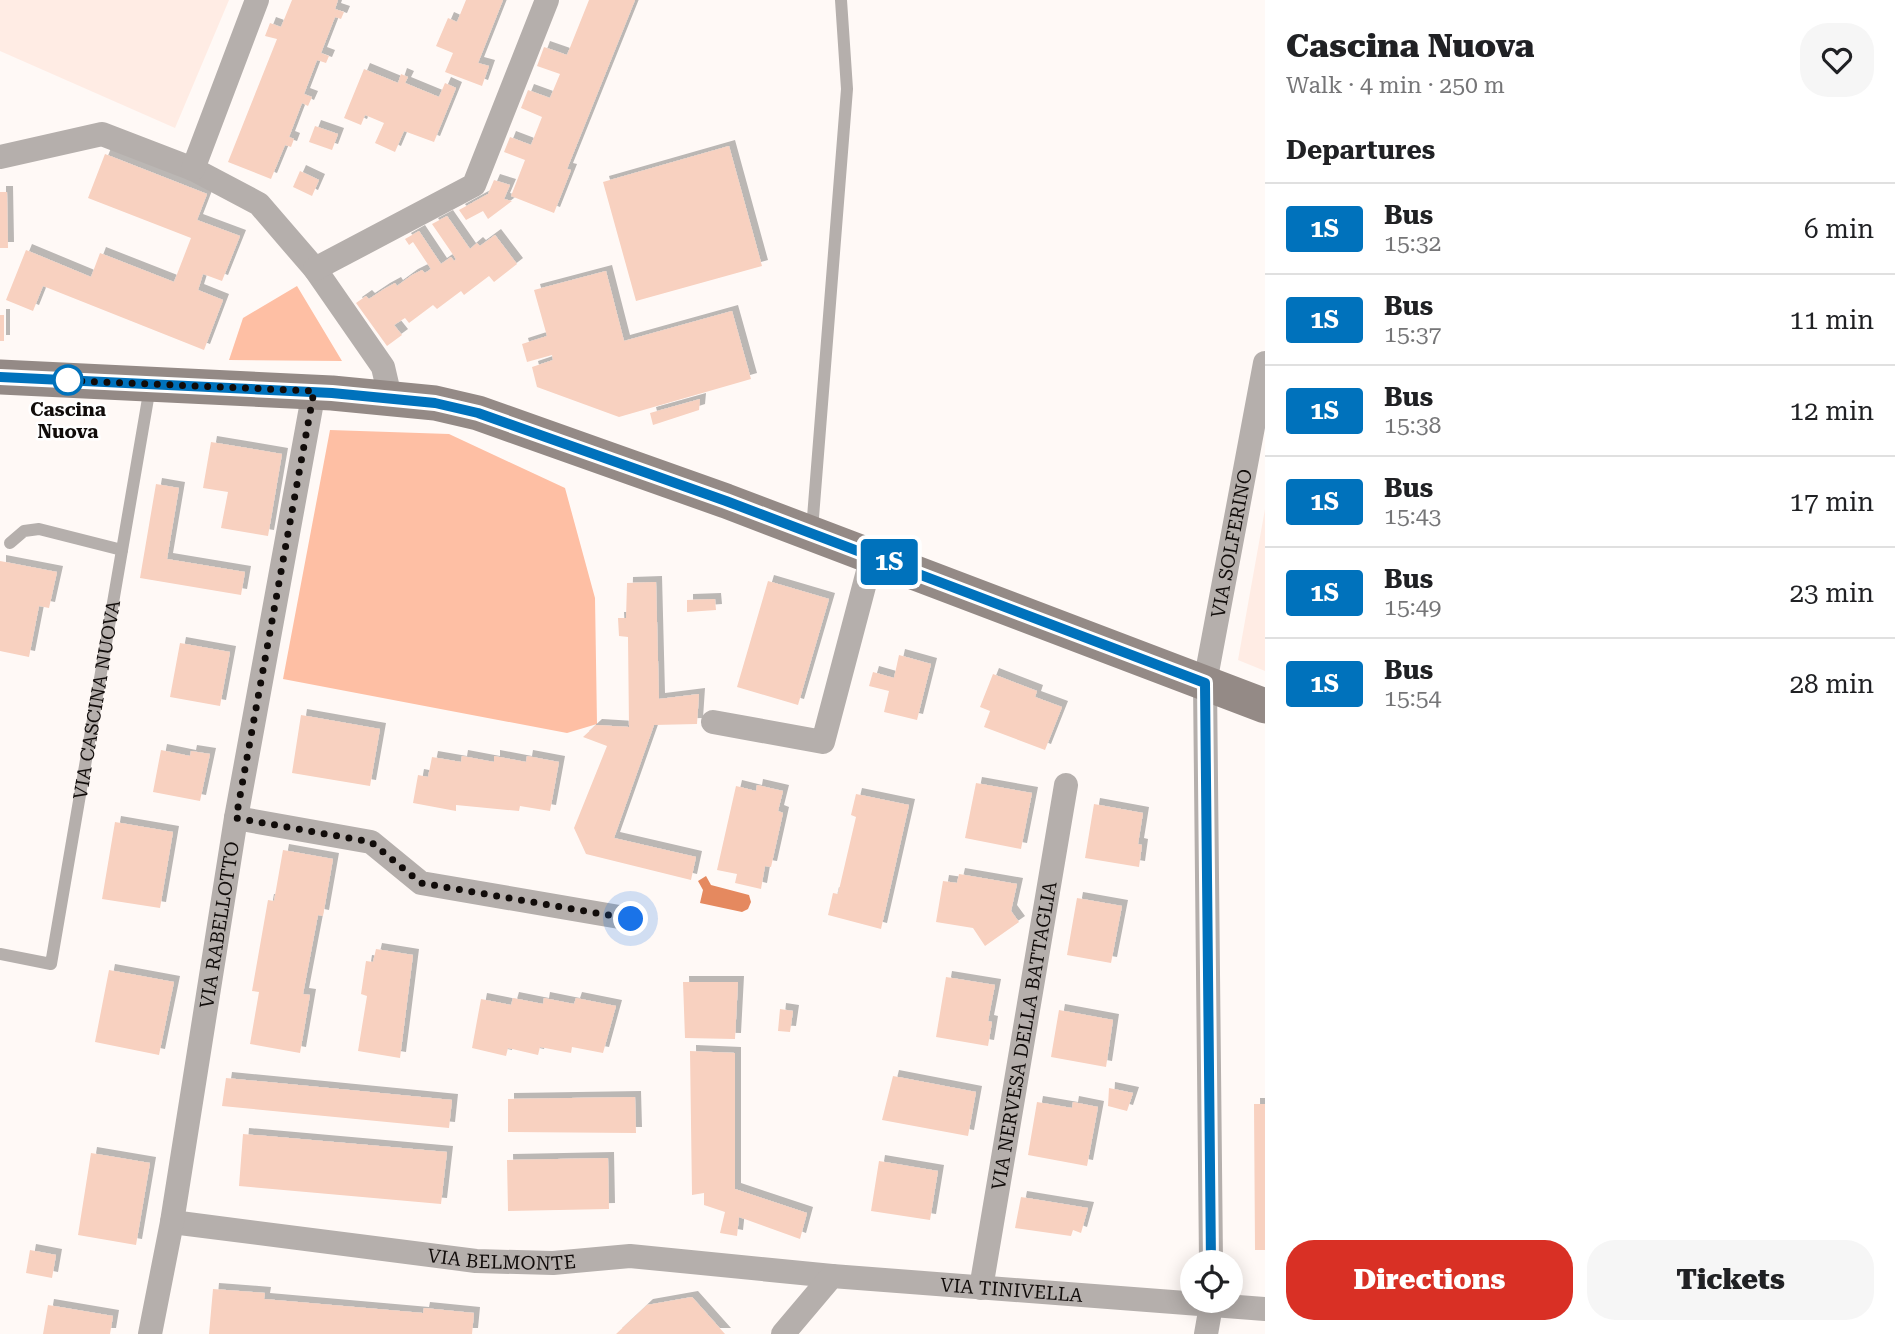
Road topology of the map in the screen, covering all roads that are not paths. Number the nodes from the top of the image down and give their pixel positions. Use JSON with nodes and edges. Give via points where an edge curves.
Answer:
{"nodes":[{"id":1,"x":257,"y":0,"type":"edge"},
{"id":2,"x":547,"y":0,"type":"edge"},
{"id":3,"x":841,"y":0,"type":"edge"},
{"id":4,"x":0,"y":157,"type":"edge"},
{"id":5,"x":192,"y":169,"type":"junction"},
{"id":6,"x":315,"y":269,"type":"junction"},
{"id":7,"x":1265,"y":363,"type":"edge"},
{"id":8,"x":0,"y":377,"type":"edge"},
{"id":9,"x":151,"y":383,"type":"junction"},
{"id":10,"x":314,"y":391,"type":"junction"},
{"id":11,"x":390,"y":397,"type":"junction"},
{"id":12,"x":812,"y":534,"type":"junction"},
{"id":13,"x":10,"y":543,"type":"dead end"},
{"id":14,"x":122,"y":550,"type":"junction"},
{"id":15,"x":872,"y":556,"type":"junction"},
{"id":16,"x":1205,"y":683,"type":"junction"},
{"id":17,"x":1265,"y":706,"type":"edge"},
{"id":18,"x":713,"y":722,"type":"dead end"},
{"id":19,"x":1066,"y":785,"type":"dead end"},
{"id":20,"x":236,"y":818,"type":"junction"},
{"id":21,"x":631,"y":919,"type":"dead end"},
{"id":22,"x":0,"y":954,"type":"edge"},
{"id":23,"x":172,"y":1222,"type":"junction"},
{"id":24,"x":1211,"y":1250,"type":"edge"},
{"id":25,"x":831,"y":1276,"type":"junction"},
{"id":26,"x":981,"y":1288,"type":"junction"},
{"id":27,"x":1180,"y":1301,"type":"edge"},
{"id":28,"x":1243,"y":1307,"type":"edge"},
{"id":29,"x":1265,"y":1309,"type":"edge"},
{"id":30,"x":1210,"y":1313,"type":"edge"},
{"id":31,"x":150,"y":1334,"type":"edge"},
{"id":32,"x":783,"y":1334,"type":"edge"},
{"id":33,"x":1206,"y":1334,"type":"edge"}],
"edges":[{"from":1,"to":5,"type":"street"},
{"from":2,"to":6,"type":"street","via":[[474,185]]},
{"from":3,"to":12,"type":"lane","via":[[847,89]]},
{"from":4,"to":5,"type":"street","via":[[102,134]]},
{"from":5,"to":6,"type":"street","via":[[259,204]]},
{"from":6,"to":11,"type":"street","via":[[383,368]]},
{"from":7,"to":16,"type":"street","name":"VIA SOLFERINO"},
{"from":8,"to":9,"type":"street"},
{"from":9,"to":10,"type":"street"},
{"from":9,"to":14,"type":"lane","name":"VIA CASCINA NUOVA"},
{"from":10,"to":11,"type":"street"},
{"from":10,"to":20,"type":"street","name":"VIA RABELLOTTO"},
{"from":11,"to":12,"type":"street","via":[[478,413]]},
{"from":12,"to":15,"type":"street"},
{"from":13,"to":14,"type":"lane","via":[[24,531],[39,529]]},
{"from":14,"to":22,"type":"lane","name":"VIA CASCINA NUOVA","via":[[51,964]]},
{"from":15,"to":16,"type":"street"},
{"from":15,"to":18,"type":"street","via":[[823,742]]},
{"from":16,"to":17,"type":"street"},
{"from":16,"to":24,"type":"street","name":"VIA SOLFERINO"},
{"from":19,"to":26,"type":"street","name":"VIA NERVESA DELLA BATTAGLIA"},
{"from":20,"to":21,"type":"street","via":[[371,842],[421,883]]},
{"from":20,"to":23,"type":"street","name":"VIA RABELLOTTO"},
{"from":23,"to":25,"type":"street","name":"VIA BELMONTE","via":[[476,1261],[553,1263],[630,1256]]},
{"from":23,"to":31,"type":"street","name":"VIA RABELLOTTO"},
{"from":25,"to":26,"type":"street","name":"VIA TINIVELLA"},
{"from":25,"to":32,"type":"street"},
{"from":26,"to":27,"type":"street","name":"VIA TINIVELLA"},
{"from":28,"to":29,"type":"street","name":"VIA TINIVELLA"},
{"from":30,"to":33,"type":"street"}]}
